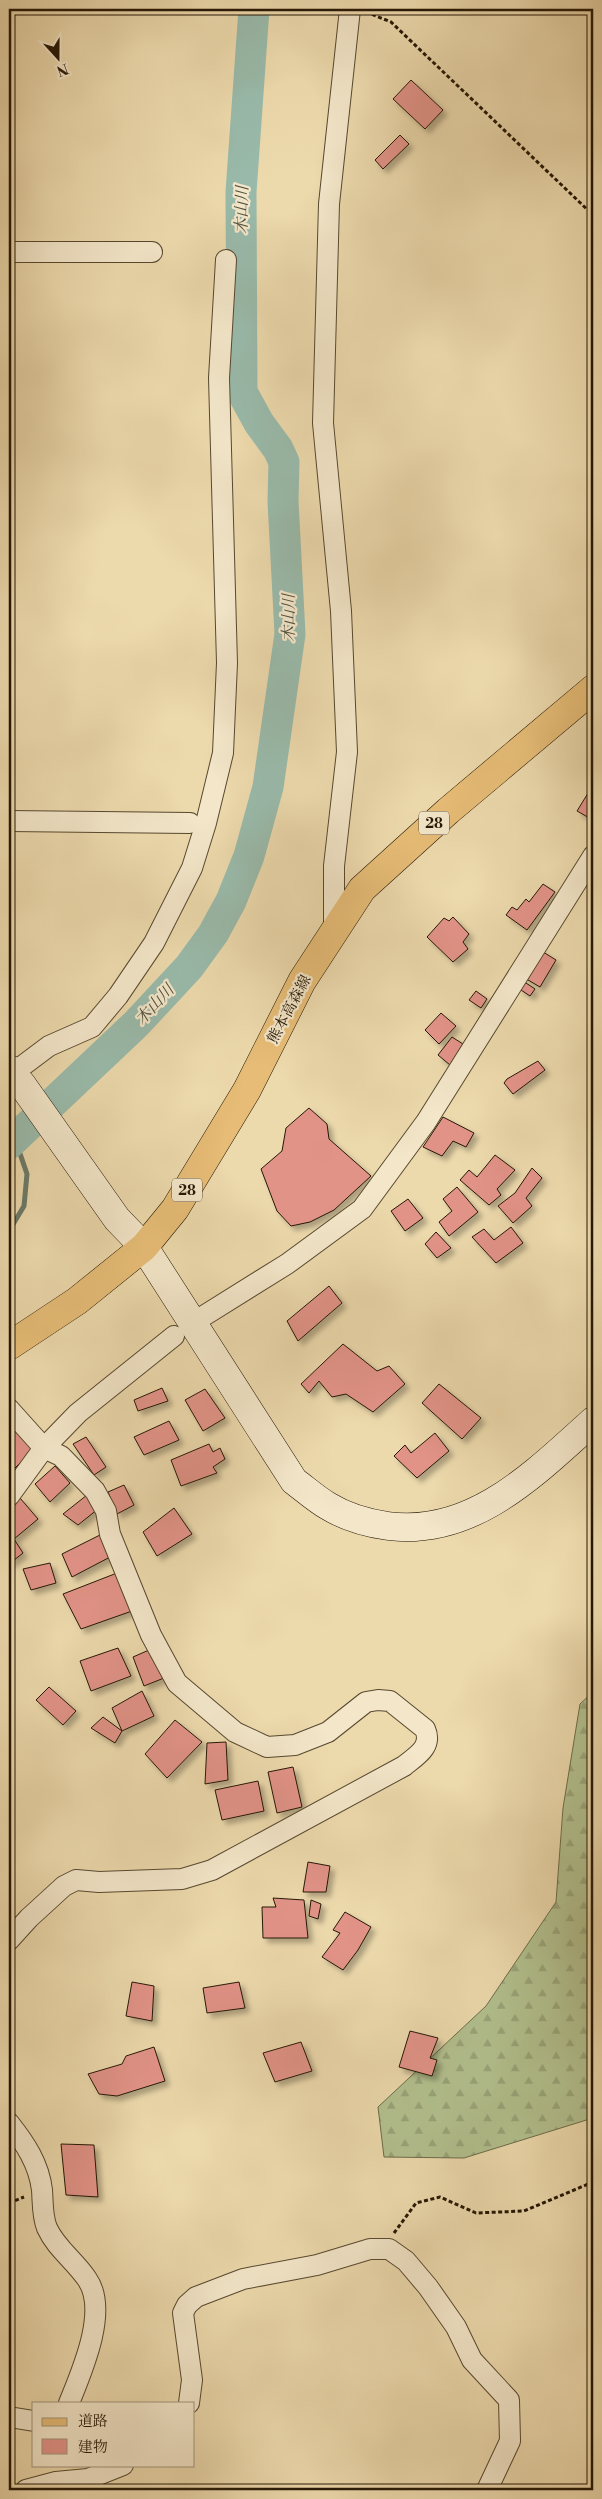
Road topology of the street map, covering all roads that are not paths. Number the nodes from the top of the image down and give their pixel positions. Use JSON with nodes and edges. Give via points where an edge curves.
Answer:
{"nodes":[{"id":1,"x":350,"y":9,"type":"edge"},
{"id":2,"x":9,"y":252,"type":"edge"},
{"id":3,"x":152,"y":252,"type":"dead end"},
{"id":4,"x":226,"y":260,"type":"dead end"},
{"id":5,"x":593,"y":689,"type":"edge"},
{"id":6,"x":9,"y":821,"type":"edge"},
{"id":7,"x":190,"y":823,"type":"dead end"},
{"id":8,"x":593,"y":856,"type":"edge"},
{"id":9,"x":334,"y":931,"type":"junction"},
{"id":10,"x":13,"y":1076,"type":"edge"},
{"id":11,"x":144,"y":1247,"type":"junction"},
{"id":12,"x":202,"y":1317,"type":"dead end"},
{"id":13,"x":174,"y":1336,"type":"dead end"},
{"id":14,"x":9,"y":1346,"type":"edge"},
{"id":15,"x":9,"y":1409,"type":"edge"},
{"id":16,"x":593,"y":1421,"type":"edge"},
{"id":17,"x":44,"y":1448,"type":"junction"},
{"id":18,"x":9,"y":1496,"type":"edge"},
{"id":19,"x":9,"y":1940,"type":"edge"},
{"id":20,"x":9,"y":2123,"type":"edge"},
{"id":21,"x":69,"y":2402,"type":"edge"},
{"id":22,"x":189,"y":2402,"type":"edge"},
{"id":23,"x":9,"y":2417,"type":"edge"},
{"id":24,"x":32,"y":2421,"type":"edge"},
{"id":25,"x":120,"y":2466,"type":"edge"},
{"id":26,"x":26,"y":2490,"type":"edge"},
{"id":27,"x":487,"y":2490,"type":"edge"}],
"edges":[{"from":1,"to":9,"type":"street","via":[[329,204],[323,424],[341,611],[347,752],[334,866]]},
{"from":2,"to":3,"type":"street"},
{"from":4,"to":10,"type":"street","via":[[219,378],[227,663],[223,753],[206,823],[192,868],[154,943],[118,996],[92,1027],[48,1046]]},
{"from":5,"to":9,"type":"main road","name":"熊本高森線","number":"28","via":[[448,811],[362,889]]},
{"from":6,"to":7,"type":"street"},
{"from":8,"to":12,"type":"street","via":[[426,1122],[362,1209],[287,1264]]},
{"from":9,"to":11,"type":"main road","name":"熊本高森線","number":"28","via":[[302,981],[247,1090],[205,1162],[175,1209]]},
{"from":10,"to":11,"type":"street","via":[[117,1219]]},
{"from":11,"to":14,"type":"main road","name":"熊本高森線","number":"28","via":[[77,1301]]},
{"from":11,"to":16,"type":"street","via":[[294,1481],[328,1506],[364,1522],[408,1528],[448,1523],[485,1507],[518,1486]]},
{"from":13,"to":17,"type":"street","via":[[78,1413]]},
{"from":15,"to":17,"type":"street"},
{"from":17,"to":18,"type":"street"},
{"from":17,"to":19,"type":"street","via":[[61,1456],[95,1491],[106,1511],[110,1534],[151,1635],[177,1683],[235,1732],[267,1747],[295,1745],[328,1732],[366,1702],[378,1700],[390,1701],[428,1735],[422,1752],[404,1766],[220,1866],[182,1879],[76,1880],[64,1886]]},
{"from":20,"to":21,"type":"street","via":[[24,2140],[38,2169],[46,2227],[88,2280],[95,2297],[94,2326],[82,2372]]},
{"from":22,"to":27,"type":"street","via":[[192,2380],[182,2313],[196,2297],[243,2279],[317,2265],[370,2249],[389,2249],[406,2261],[428,2287],[456,2327],[472,2360],[509,2400],[510,2441]]},
{"from":23,"to":24,"type":"street"},
{"from":25,"to":26,"type":"street","via":[[88,2479],[56,2482]]}]}
